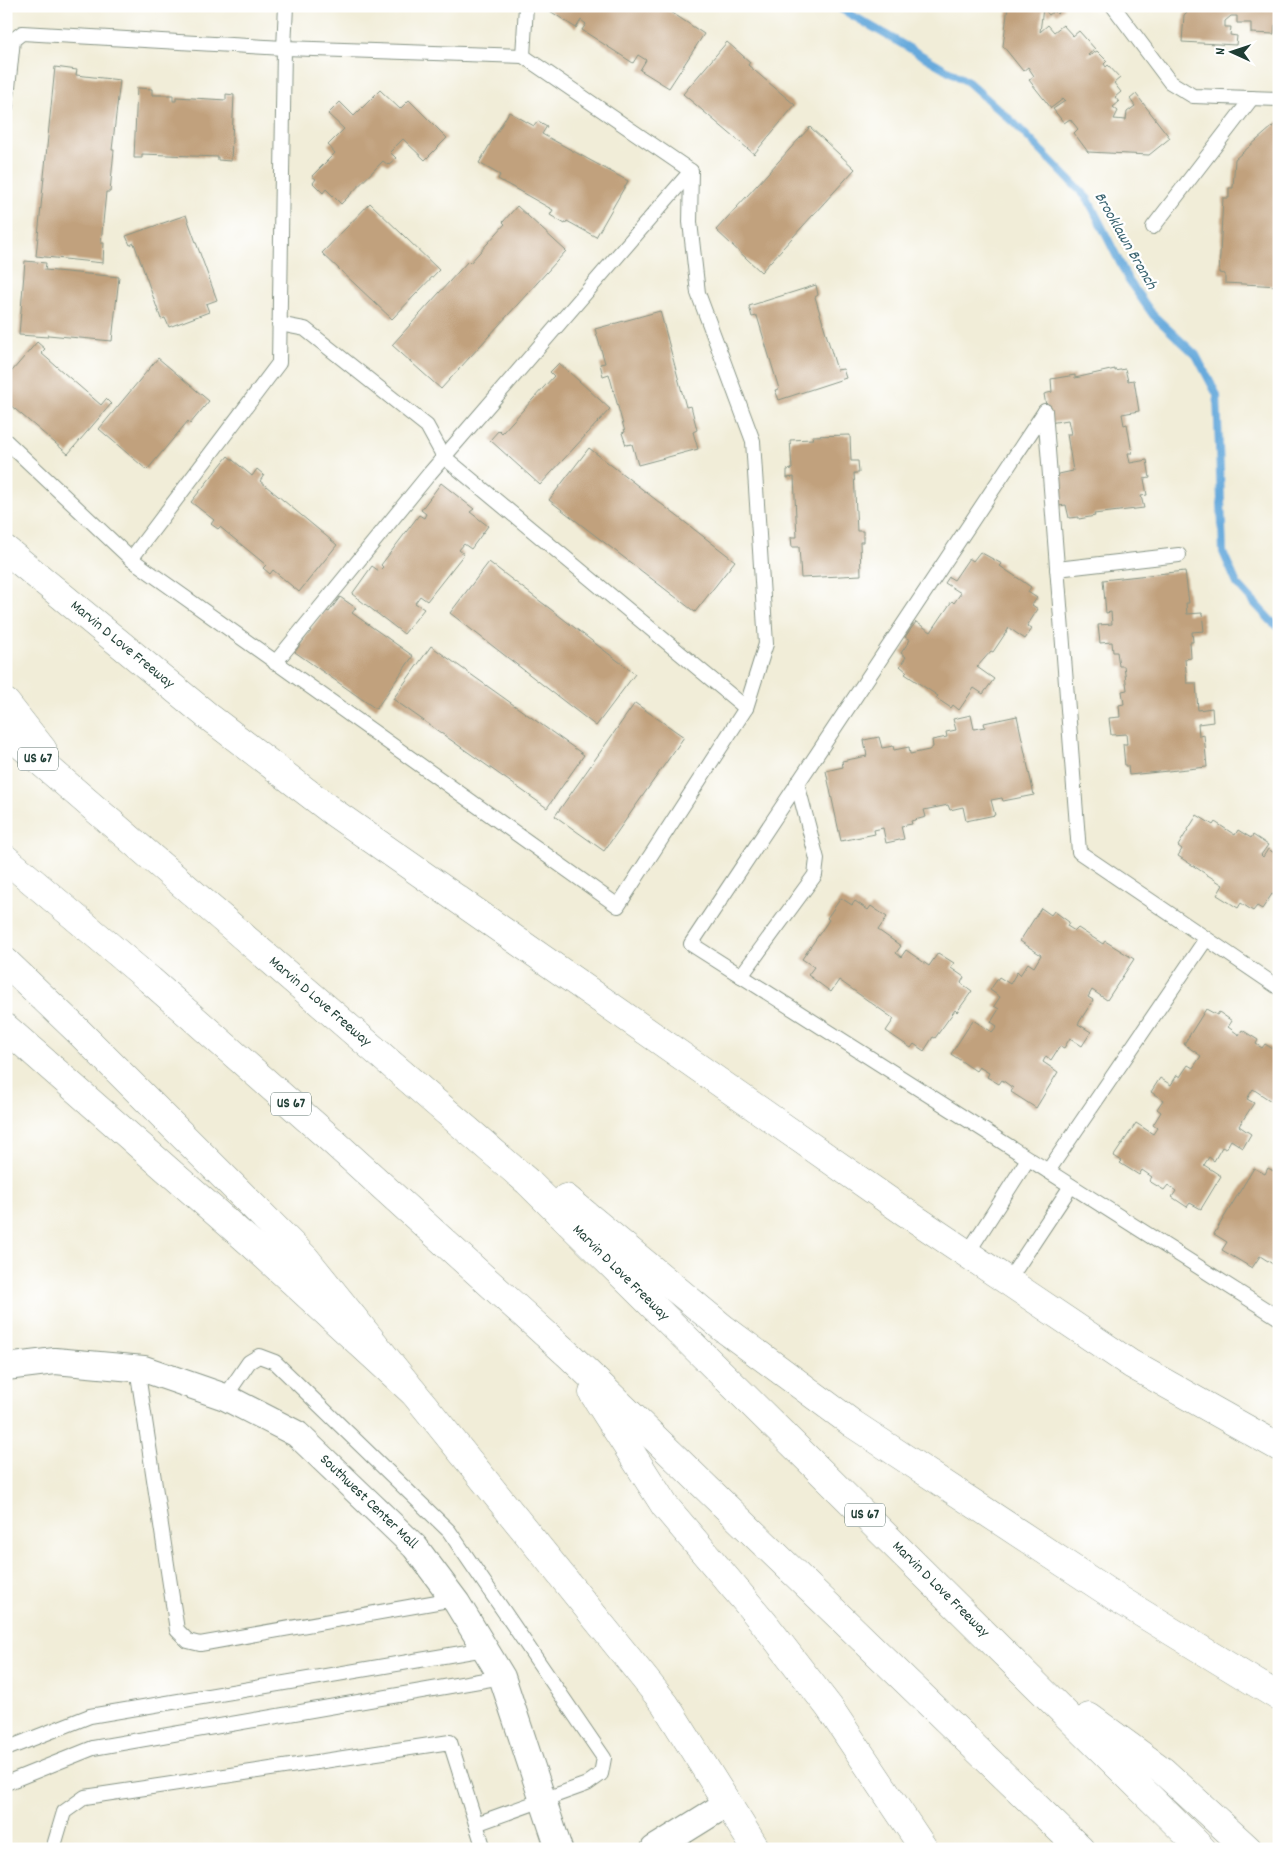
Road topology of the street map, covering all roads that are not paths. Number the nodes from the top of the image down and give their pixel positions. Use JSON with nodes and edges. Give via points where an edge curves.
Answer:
{"nodes":[{"id":1,"x":286,"y":6,"type":"edge"},
{"id":2,"x":526,"y":6,"type":"edge"},
{"id":3,"x":1113,"y":6,"type":"edge"},
{"id":4,"x":284,"y":48,"type":"junction"},
{"id":5,"x":523,"y":56,"type":"junction"},
{"id":6,"x":1252,"y":98,"type":"junction"},
{"id":7,"x":1279,"y":99,"type":"edge"},
{"id":8,"x":6,"y":107,"type":"edge"},
{"id":9,"x":691,"y":171,"type":"junction"},
{"id":10,"x":1153,"y":227,"type":"dead end"},
{"id":11,"x":279,"y":324,"type":"junction"},
{"id":12,"x":6,"y":441,"type":"edge"},
{"id":13,"x":444,"y":457,"type":"junction"},
{"id":14,"x":6,"y":550,"type":"edge"},
{"id":15,"x":1179,"y":555,"type":"dead end"},
{"id":16,"x":131,"y":559,"type":"junction"},
{"id":17,"x":1057,"y":568,"type":"junction"},
{"id":18,"x":275,"y":662,"type":"junction"},
{"id":19,"x":6,"y":703,"type":"edge"},
{"id":20,"x":746,"y":708,"type":"junction"},
{"id":21,"x":6,"y":732,"type":"edge"},
{"id":22,"x":798,"y":783,"type":"junction"},
{"id":23,"x":69,"y":785,"type":"junction"},
{"id":24,"x":6,"y":859,"type":"edge"},
{"id":25,"x":1206,"y":939,"type":"junction"},
{"id":26,"x":6,"y":962,"type":"edge"},
{"id":27,"x":741,"y":976,"type":"junction"},
{"id":28,"x":1279,"y":988,"type":"edge"},
{"id":29,"x":6,"y":1028,"type":"edge"},
{"id":30,"x":1028,"y":1159,"type":"junction"},
{"id":31,"x":1048,"y":1171,"type":"junction"},
{"id":32,"x":528,"y":1182,"type":"junction"},
{"id":33,"x":1071,"y":1186,"type":"junction"},
{"id":34,"x":967,"y":1254,"type":"junction"},
{"id":35,"x":1008,"y":1281,"type":"junction"},
{"id":36,"x":1279,"y":1318,"type":"edge"},
{"id":37,"x":571,"y":1357,"type":"junction"},
{"id":38,"x":6,"y":1367,"type":"edge"},
{"id":39,"x":137,"y":1368,"type":"junction"},
{"id":40,"x":414,"y":1393,"type":"junction"},
{"id":41,"x":225,"y":1397,"type":"junction"},
{"id":42,"x":1279,"y":1447,"type":"edge"},
{"id":43,"x":454,"y":1599,"type":"junction"},
{"id":44,"x":485,"y":1649,"type":"junction"},
{"id":45,"x":1017,"y":1665,"type":"junction"},
{"id":46,"x":502,"y":1677,"type":"junction"},
{"id":47,"x":1279,"y":1697,"type":"edge"},
{"id":48,"x":6,"y":1749,"type":"edge"},
{"id":49,"x":6,"y":1783,"type":"edge"},
{"id":50,"x":543,"y":1800,"type":"junction"},
{"id":51,"x":728,"y":1803,"type":"junction"},
{"id":52,"x":476,"y":1824,"type":"junction"},
{"id":53,"x":750,"y":1846,"type":"edge"},
{"id":54,"x":53,"y":1849,"type":"edge"},
{"id":55,"x":484,"y":1849,"type":"edge"},
{"id":56,"x":559,"y":1849,"type":"edge"},
{"id":57,"x":654,"y":1849,"type":"edge"},
{"id":58,"x":924,"y":1849,"type":"edge"},
{"id":59,"x":1080,"y":1849,"type":"edge"},
{"id":60,"x":1202,"y":1849,"type":"edge"},
{"id":61,"x":1248,"y":1849,"type":"edge"}],
"edges":[{"from":1,"to":4,"type":"lane"},
{"from":2,"to":5,"type":"lane"},
{"from":3,"to":6,"type":"lane","via":[[1170,82],[1193,96]]},
{"from":4,"to":5,"type":"lane"},
{"from":4,"to":8,"type":"lane","via":[[22,33],[13,40]]},
{"from":4,"to":11,"type":"lane"},
{"from":5,"to":9,"type":"lane"},
{"from":6,"to":7,"type":"lane"},
{"from":6,"to":10,"type":"lane"},
{"from":9,"to":13,"type":"lane"},
{"from":9,"to":20,"type":"lane","via":[[690,222],[698,293],[753,441],[766,644]]},
{"from":11,"to":13,"type":"lane","via":[[305,329],[427,426]]},
{"from":11,"to":16,"type":"lane","via":[[278,363]]},
{"from":12,"to":16,"type":"lane"},
{"from":13,"to":18,"type":"lane"},
{"from":13,"to":20,"type":"lane"},
{"from":14,"to":34,"type":"main road","name":"Marvin D Love Freeway","via":[[209,717],[333,812]]},
{"from":15,"to":17,"type":"lane"},
{"from":16,"to":18,"type":"lane"},
{"from":17,"to":22,"type":"lane","via":[[1045,411]]},
{"from":17,"to":25,"type":"lane","via":[[1079,852]]},
{"from":18,"to":20,"type":"lane","via":[[618,906]]},
{"from":19,"to":23,"type":"main road"},
{"from":21,"to":23,"type":"main road","name":"Marvin D Love Freeway","number":"US 67"},
{"from":22,"to":27,"type":"lane","via":[[817,858],[815,875]]},
{"from":22,"to":27,"type":"lane","via":[[691,944]]},
{"from":23,"to":32,"type":"main road","name":"Marvin D Love Freeway","number":"US 67"},
{"from":24,"to":37,"type":"main road","number":"US 67","via":[[326,1135]]},
{"from":25,"to":28,"type":"lane"},
{"from":25,"to":31,"type":"lane"},
{"from":26,"to":40,"type":"main road","via":[[306,1259]]},
{"from":27,"to":30,"type":"lane"},
{"from":29,"to":40,"type":"main road","via":[[252,1244]]},
{"from":30,"to":31,"type":"lane"},
{"from":30,"to":34,"type":"lane"},
{"from":31,"to":33,"type":"lane"},
{"from":32,"to":45,"type":"main road","name":"Marvin D Love Freeway","number":"US 67"},
{"from":32,"to":47,"type":"main road","via":[[569,1199],[723,1328],[853,1424],[1117,1598]]},
{"from":33,"to":35,"type":"lane"},
{"from":33,"to":36,"type":"lane"},
{"from":34,"to":35,"type":"main road","name":"Marvin D Love Freeway"},
{"from":35,"to":42,"type":"main road","name":"Marvin D Love Freeway","via":[[1131,1364]]},
{"from":37,"to":58,"type":"main road","via":[[665,1506],[764,1623],[829,1708]]},
{"from":37,"to":59,"type":"main road","number":"US 67"},
{"from":38,"to":39,"type":"street","name":"Southwest Center Mall","via":[[55,1362]]},
{"from":39,"to":41,"type":"street","name":"Southwest Center Mall"},
{"from":39,"to":43,"type":"lane","via":[[177,1630],[188,1641],[200,1644]]},
{"from":40,"to":51,"type":"main road","via":[[664,1704]]},
{"from":41,"to":43,"type":"street","name":"Southwest Center Mall","via":[[297,1434],[415,1547]]},
{"from":41,"to":50,"type":"lane","via":[[249,1362],[259,1356],[275,1362],[449,1531],[604,1758],[601,1774],[587,1784]]},
{"from":43,"to":44,"type":"street","name":"Southwest Center Mall"},
{"from":44,"to":46,"type":"street","name":"Southwest Center Mall"},
{"from":44,"to":48,"type":"lane","via":[[90,1716]]},
{"from":45,"to":60,"type":"main road","name":"Marvin D Love Freeway","number":"US 67"},
{"from":45,"to":61,"type":"main road","via":[[1163,1771]]},
{"from":46,"to":49,"type":"lane","via":[[93,1748]]},
{"from":46,"to":50,"type":"street","name":"Southwest Center Mall"},
{"from":50,"to":52,"type":"lane"},
{"from":50,"to":56,"type":"street","name":"Southwest Center Mall"},
{"from":51,"to":53,"type":"main road"},
{"from":51,"to":57,"type":"street"},
{"from":52,"to":54,"type":"lane","via":[[450,1742],[85,1797],[64,1812]]},
{"from":52,"to":55,"type":"lane"}]}
